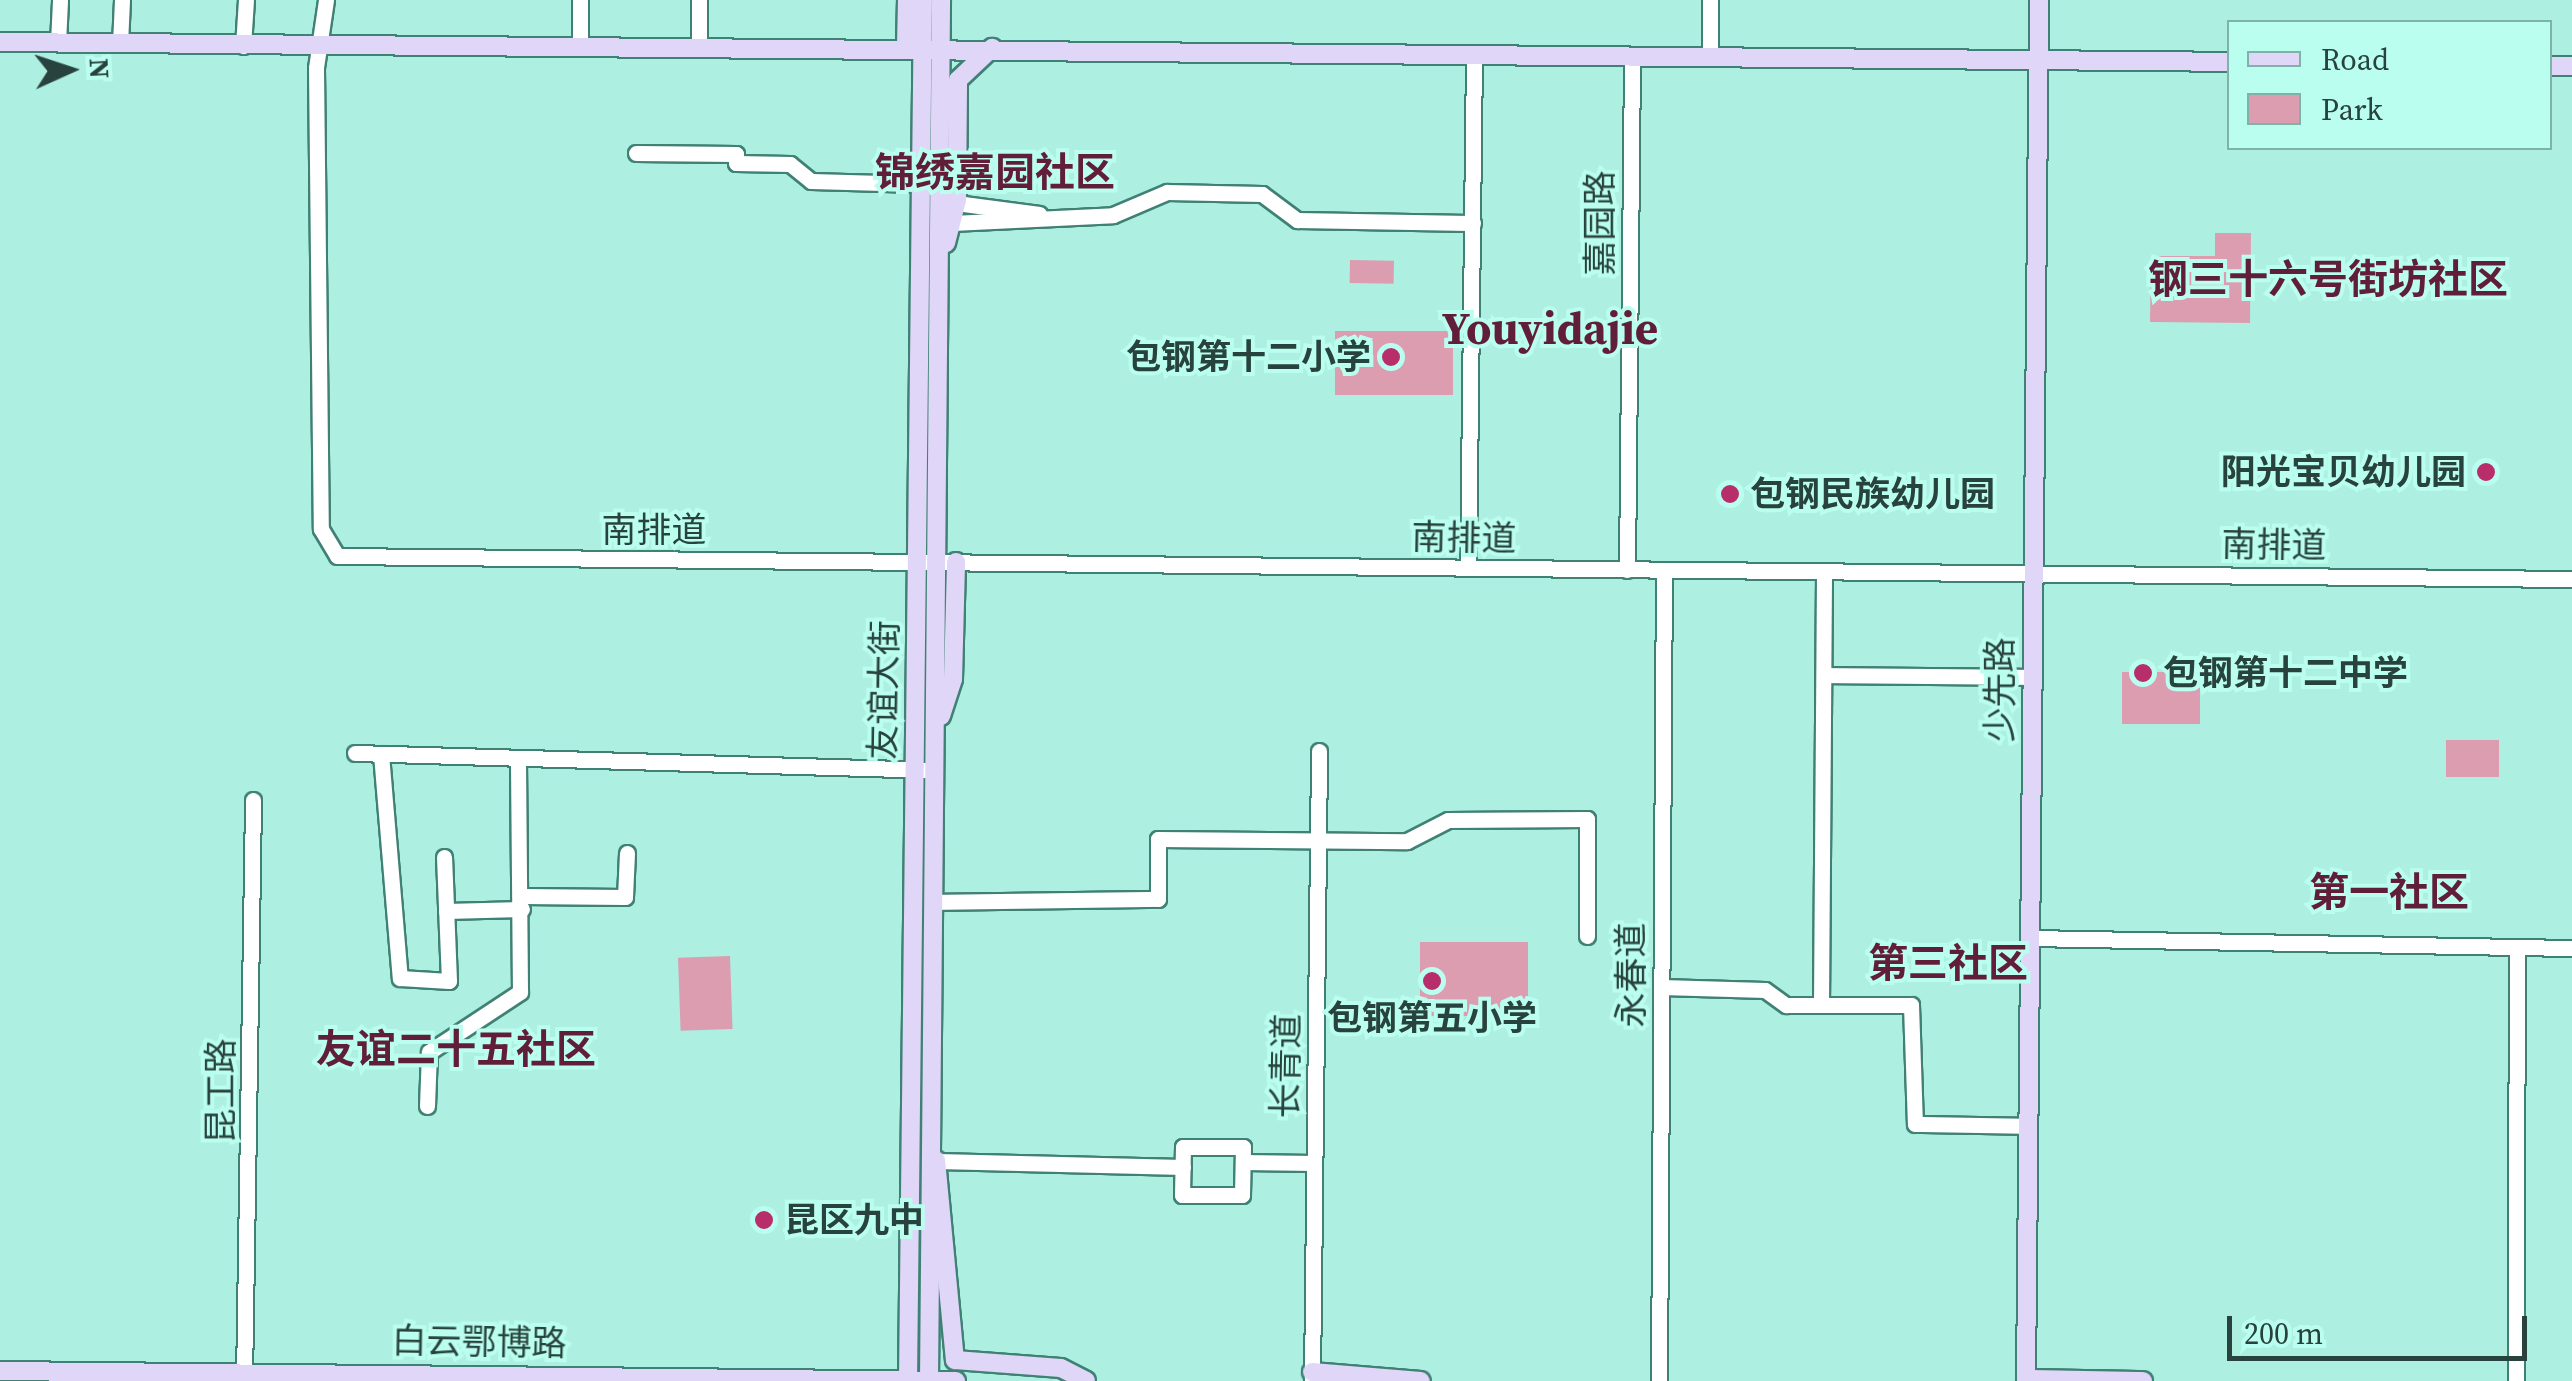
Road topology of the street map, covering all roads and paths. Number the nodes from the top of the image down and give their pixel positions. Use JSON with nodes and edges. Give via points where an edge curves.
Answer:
{"nodes":[{"id":1,"x":60,"y":0,"type":"edge"},
{"id":2,"x":122,"y":0,"type":"edge"},
{"id":3,"x":246,"y":0,"type":"edge"},
{"id":4,"x":326,"y":0,"type":"edge"},
{"id":5,"x":580,"y":0,"type":"edge"},
{"id":6,"x":700,"y":0,"type":"edge"},
{"id":7,"x":906,"y":0,"type":"edge"},
{"id":8,"x":923,"y":0,"type":"edge"},
{"id":9,"x":942,"y":0,"type":"edge"},
{"id":10,"x":1710,"y":0,"type":"edge"},
{"id":11,"x":2038,"y":0,"type":"edge"},
{"id":12,"x":0,"y":42,"type":"edge"},
{"id":13,"x":58,"y":43,"type":"junction"},
{"id":14,"x":120,"y":44,"type":"junction"},
{"id":15,"x":244,"y":46,"type":"junction"},
{"id":16,"x":325,"y":47,"type":"junction"},
{"id":17,"x":580,"y":47,"type":"junction"},
{"id":18,"x":699,"y":47,"type":"junction"},
{"id":19,"x":923,"y":47,"type":"junction"},
{"id":20,"x":992,"y":48,"type":"junction"},
{"id":21,"x":1474,"y":56,"type":"junction"},
{"id":22,"x":1632,"y":57,"type":"junction"},
{"id":23,"x":1710,"y":58,"type":"junction"},
{"id":24,"x":2038,"y":60,"type":"junction"},
{"id":25,"x":2227,"y":62,"type":"edge"},
{"id":26,"x":636,"y":154,"type":"dead end"},
{"id":27,"x":919,"y":184,"type":"junction"},
{"id":28,"x":956,"y":203,"type":"junction"},
{"id":29,"x":1043,"y":215,"type":"junction"},
{"id":30,"x":1473,"y":222,"type":"junction"},
{"id":31,"x":952,"y":223,"type":"junction"},
{"id":32,"x":940,"y":262,"type":"junction"},
{"id":33,"x":918,"y":562,"type":"junction"},
{"id":34,"x":947,"y":562,"type":"junction"},
{"id":35,"x":1468,"y":568,"type":"junction"},
{"id":36,"x":1628,"y":570,"type":"junction"},
{"id":37,"x":1664,"y":570,"type":"junction"},
{"id":38,"x":1824,"y":572,"type":"junction"},
{"id":39,"x":2034,"y":573,"type":"junction"},
{"id":40,"x":2572,"y":579,"type":"edge"},
{"id":41,"x":1824,"y":675,"type":"junction"},
{"id":42,"x":2032,"y":677,"type":"junction"},
{"id":43,"x":1319,"y":751,"type":"dead end"},
{"id":44,"x":355,"y":753,"type":"dead end"},
{"id":45,"x":380,"y":754,"type":"junction"},
{"id":46,"x":518,"y":760,"type":"junction"},
{"id":47,"x":915,"y":770,"type":"junction"},
{"id":48,"x":935,"y":770,"type":"junction"},
{"id":49,"x":253,"y":800,"type":"dead end"},
{"id":50,"x":1318,"y":840,"type":"junction"},
{"id":51,"x":627,"y":853,"type":"dead end"},
{"id":52,"x":444,"y":858,"type":"dead end"},
{"id":53,"x":934,"y":902,"type":"junction"},
{"id":54,"x":522,"y":903,"type":"junction"},
{"id":55,"x":446,"y":910,"type":"junction"},
{"id":56,"x":1587,"y":936,"type":"dead end"},
{"id":57,"x":2030,"y":938,"type":"junction"},
{"id":58,"x":2516,"y":946,"type":"junction"},
{"id":59,"x":2572,"y":948,"type":"edge"},
{"id":60,"x":1661,"y":986,"type":"junction"},
{"id":61,"x":1821,"y":1005,"type":"junction"},
{"id":62,"x":428,"y":1106,"type":"dead end"},
{"id":63,"x":2029,"y":1126,"type":"junction"},
{"id":64,"x":934,"y":1153,"type":"junction"},
{"id":65,"x":1242,"y":1162,"type":"junction"},
{"id":66,"x":1314,"y":1163,"type":"junction"},
{"id":67,"x":1183,"y":1167,"type":"junction"},
{"id":68,"x":0,"y":1371,"type":"edge"},
{"id":69,"x":85,"y":1376,"type":"edge"},
{"id":70,"x":245,"y":1376,"type":"edge"},
{"id":71,"x":1312,"y":1377,"type":"edge"},
{"id":72,"x":2026,"y":1380,"type":"edge"},
{"id":73,"x":908,"y":1381,"type":"edge"},
{"id":74,"x":930,"y":1381,"type":"edge"},
{"id":75,"x":956,"y":1381,"type":"edge"},
{"id":76,"x":1086,"y":1381,"type":"edge"},
{"id":77,"x":1421,"y":1381,"type":"edge"},
{"id":78,"x":1659,"y":1381,"type":"edge"},
{"id":79,"x":2143,"y":1381,"type":"edge"},
{"id":80,"x":2516,"y":1381,"type":"edge"}],
"edges":[{"from":1,"to":13,"type":"street"},
{"from":2,"to":14,"type":"street"},
{"from":3,"to":15,"type":"street"},
{"from":4,"to":16,"type":"street"},
{"from":5,"to":17,"type":"street"},
{"from":6,"to":18,"type":"street"},
{"from":7,"to":19,"type":"main road"},
{"from":8,"to":19,"type":"main road","name":"友谊大街"},
{"from":9,"to":19,"type":"main road","name":"友谊大街"},
{"from":10,"to":23,"type":"street"},
{"from":11,"to":24,"type":"main road","name":"少先路"},
{"from":12,"to":13,"type":"main road"},
{"from":13,"to":14,"type":"main road"},
{"from":14,"to":15,"type":"main road"},
{"from":15,"to":16,"type":"main road"},
{"from":16,"to":17,"type":"main road"},
{"from":16,"to":33,"type":"street","name":"南排道","via":[[316,68],[321,529],[328,550],[355,558]]},
{"from":17,"to":18,"type":"main road"},
{"from":18,"to":19,"type":"main road"},
{"from":19,"to":20,"type":"main road"},
{"from":19,"to":27,"type":"main road","name":"友谊大街"},
{"from":19,"to":32,"type":"main road","name":"友谊大街"},
{"from":20,"to":21,"type":"main road"},
{"from":20,"to":28,"type":"main road","via":[[958,80]]},
{"from":21,"to":22,"type":"main road"},
{"from":21,"to":30,"type":"street"},
{"from":22,"to":23,"type":"main road"},
{"from":22,"to":36,"type":"street","name":"嘉园路"},
{"from":23,"to":24,"type":"main road"},
{"from":24,"to":25,"type":"main road"},
{"from":24,"to":39,"type":"main road","name":"少先路"},
{"from":26,"to":27,"type":"street","via":[[736,154],[736,162],[790,164],[812,181]]},
{"from":27,"to":33,"type":"main road","name":"友谊大街"},
{"from":28,"to":29,"type":"street"},
{"from":28,"to":31,"type":"main road"},
{"from":29,"to":30,"type":"street","via":[[1113,215],[1160,192],[1262,194],[1297,220]]},
{"from":29,"to":31,"type":"street"},
{"from":30,"to":35,"type":"street"},
{"from":31,"to":32,"type":"main road"},
{"from":32,"to":34,"type":"main road","name":"友谊大街"},
{"from":33,"to":34,"type":"street","name":"南排道"},
{"from":33,"to":47,"type":"main road","name":"友谊大街"},
{"from":34,"to":35,"type":"street","name":"南排道"},
{"from":34,"to":48,"type":"main road","name":"友谊大街"},
{"from":35,"to":36,"type":"street","name":"南排道"},
{"from":36,"to":37,"type":"street","name":"南排道"},
{"from":37,"to":38,"type":"street","name":"南排道"},
{"from":37,"to":60,"type":"street","name":"永春道"},
{"from":38,"to":39,"type":"street","name":"南排道"},
{"from":38,"to":41,"type":"street"},
{"from":39,"to":40,"type":"street","name":"南排道"},
{"from":39,"to":42,"type":"main road","name":"少先路"},
{"from":41,"to":42,"type":"street"},
{"from":41,"to":61,"type":"street"},
{"from":42,"to":57,"type":"main road","name":"少先路"},
{"from":43,"to":50,"type":"street","name":"长青道"},
{"from":44,"to":45,"type":"street"},
{"from":45,"to":46,"type":"street"},
{"from":45,"to":55,"type":"street","via":[[400,978],[450,981]]},
{"from":46,"to":47,"type":"street"},
{"from":46,"to":54,"type":"street"},
{"from":47,"to":48,"type":"street"},
{"from":47,"to":73,"type":"main road","name":"友谊大街"},
{"from":48,"to":53,"type":"main road","name":"友谊大街"},
{"from":49,"to":70,"type":"street","name":"昆工路"},
{"from":50,"to":53,"type":"street","via":[[1158,838],[1158,898]]},
{"from":50,"to":56,"type":"street","via":[[1407,841],[1448,820],[1587,819]]},
{"from":50,"to":66,"type":"street","name":"长青道"},
{"from":51,"to":54,"type":"street","via":[[625,897]]},
{"from":52,"to":55,"type":"street"},
{"from":53,"to":64,"type":"main road","name":"友谊大街"},
{"from":54,"to":55,"type":"street"},
{"from":54,"to":62,"type":"street","via":[[520,992],[428,1052]]},
{"from":57,"to":58,"type":"street"},
{"from":57,"to":63,"type":"main road","name":"少先路"},
{"from":58,"to":59,"type":"street"},
{"from":58,"to":80,"type":"street"},
{"from":60,"to":61,"type":"street","via":[[1761,989],[1781,1004]]},
{"from":60,"to":78,"type":"street","name":"永春道"},
{"from":61,"to":63,"type":"street","via":[[1911,1006],[1915,1124]]},
{"from":63,"to":72,"type":"main road","name":"少先路"},
{"from":64,"to":67,"type":"street"},
{"from":64,"to":74,"type":"main road","name":"友谊大街"},
{"from":64,"to":76,"type":"main road","via":[[952,1356],[967,1368],[1061,1368]]},
{"from":65,"to":66,"type":"street"},
{"from":65,"to":67,"type":"street","via":[[1242,1147],[1182,1147]]},
{"from":65,"to":67,"type":"street","via":[[1242,1196],[1182,1195]]},
{"from":66,"to":71,"type":"street","name":"长青道"},
{"from":68,"to":69,"type":"main road","name":"白云鄂博路"},
{"from":69,"to":70,"type":"main road","name":"白云鄂博路"},
{"from":70,"to":73,"type":"main road","name":"白云鄂博路"},
{"from":71,"to":77,"type":"main road"},
{"from":72,"to":79,"type":"main road"},
{"from":73,"to":74,"type":"main road","name":"白云鄂博路"},
{"from":74,"to":75,"type":"main road","name":"白云鄂博路"}]}
